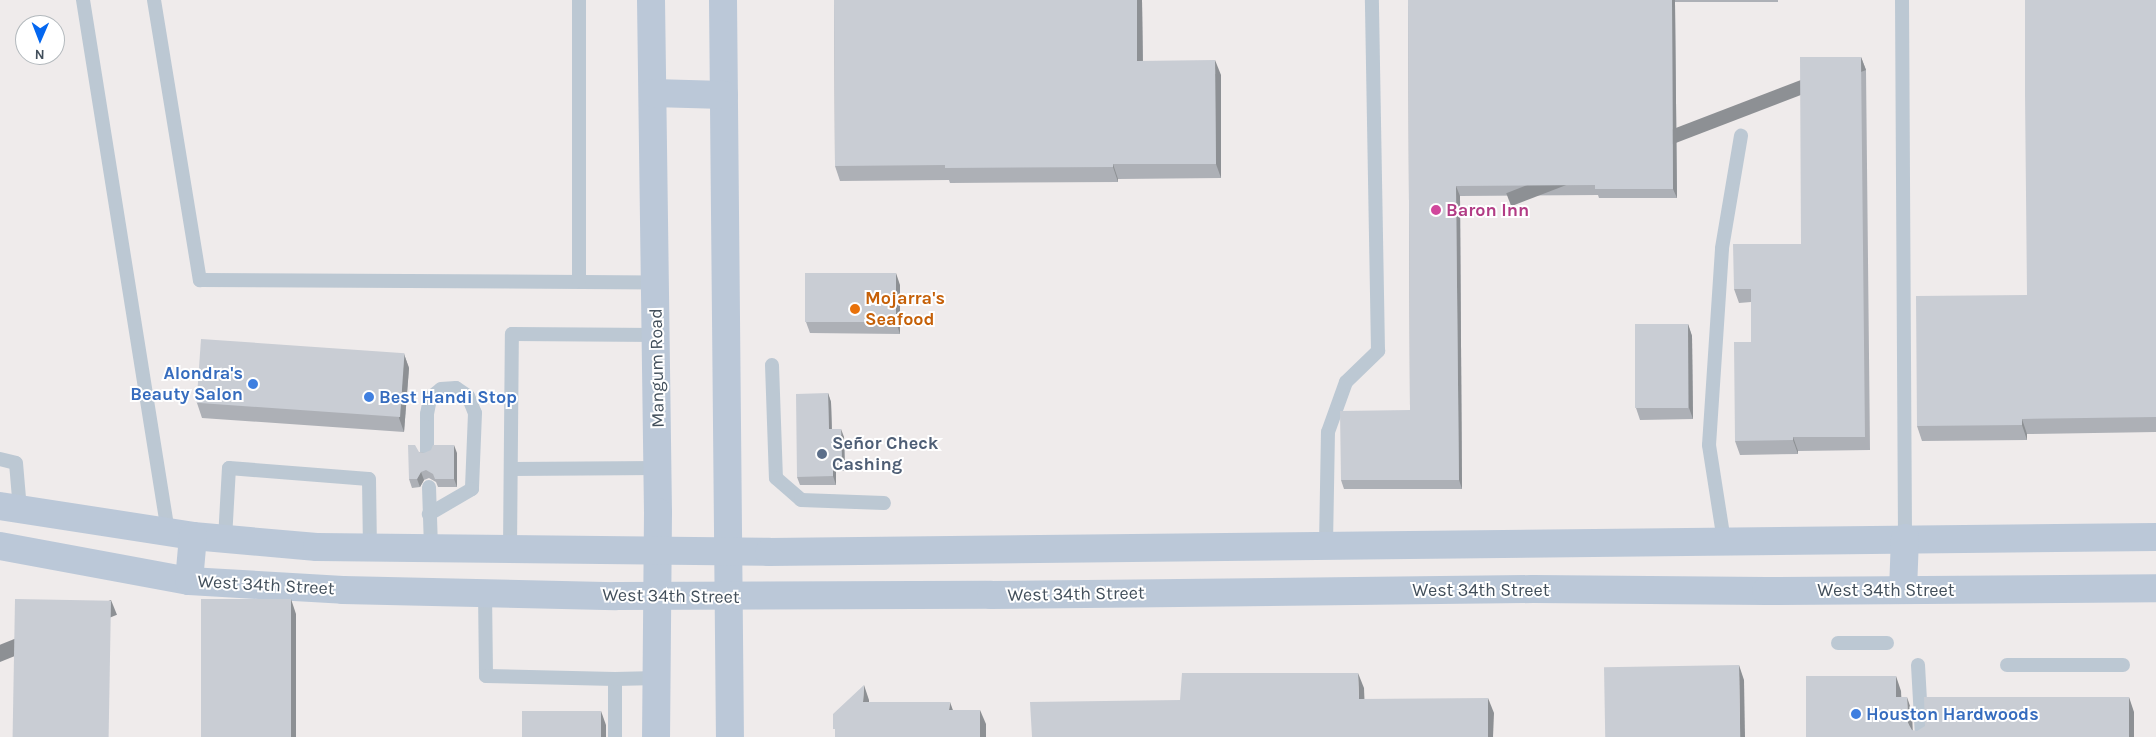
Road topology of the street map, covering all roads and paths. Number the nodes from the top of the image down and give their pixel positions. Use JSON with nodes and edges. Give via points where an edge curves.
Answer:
{"nodes":[{"id":1,"x":83,"y":0,"type":"edge"},
{"id":2,"x":154,"y":0,"type":"edge"},
{"id":3,"x":579,"y":0,"type":"edge"},
{"id":4,"x":651,"y":0,"type":"edge"},
{"id":5,"x":723,"y":0,"type":"edge"},
{"id":6,"x":1372,"y":0,"type":"edge"},
{"id":7,"x":1902,"y":0,"type":"edge"},
{"id":8,"x":652,"y":94,"type":"junction"},
{"id":9,"x":724,"y":95,"type":"junction"},
{"id":10,"x":1741,"y":136,"type":"dead end"},
{"id":11,"x":579,"y":281,"type":"junction"},
{"id":12,"x":656,"y":282,"type":"junction"},
{"id":13,"x":657,"y":336,"type":"junction"},
{"id":14,"x":772,"y":365,"type":"dead end"},
{"id":15,"x":428,"y":453,"type":"edge"},
{"id":16,"x":0,"y":459,"type":"edge"},
{"id":17,"x":511,"y":468,"type":"junction"},
{"id":18,"x":658,"y":468,"type":"junction"},
{"id":19,"x":428,"y":487,"type":"edge"},
{"id":20,"x":884,"y":503,"type":"dead end"},
{"id":21,"x":10,"y":508,"type":"edge"},
{"id":22,"x":429,"y":514,"type":"junction"},
{"id":23,"x":180,"y":534,"type":"junction"},
{"id":24,"x":2156,"y":537,"type":"edge"},
{"id":25,"x":1904,"y":538,"type":"junction"},
{"id":26,"x":225,"y":539,"type":"junction"},
{"id":27,"x":1724,"y":540,"type":"junction"},
{"id":28,"x":1326,"y":545,"type":"junction"},
{"id":29,"x":0,"y":546,"type":"edge"},
{"id":30,"x":370,"y":548,"type":"junction"},
{"id":31,"x":431,"y":548,"type":"junction"},
{"id":32,"x":510,"y":548,"type":"junction"},
{"id":33,"x":658,"y":550,"type":"junction"},
{"id":34,"x":727,"y":550,"type":"junction"},
{"id":35,"x":189,"y":581,"type":"junction"},
{"id":36,"x":2156,"y":588,"type":"edge"},
{"id":37,"x":1903,"y":590,"type":"junction"},
{"id":38,"x":485,"y":592,"type":"junction"},
{"id":39,"x":657,"y":596,"type":"junction"},
{"id":40,"x":728,"y":597,"type":"junction"},
{"id":41,"x":1838,"y":643,"type":"dead end"},
{"id":42,"x":1887,"y":643,"type":"dead end"},
{"id":43,"x":1918,"y":665,"type":"dead end"},
{"id":44,"x":2007,"y":665,"type":"dead end"},
{"id":45,"x":2123,"y":665,"type":"dead end"},
{"id":46,"x":657,"y":678,"type":"junction"},
{"id":47,"x":615,"y":679,"type":"junction"},
{"id":48,"x":615,"y":737,"type":"edge"},
{"id":49,"x":656,"y":737,"type":"edge"},
{"id":50,"x":730,"y":737,"type":"edge"},
{"id":51,"x":1922,"y":737,"type":"edge"}],
"edges":[{"from":1,"to":23,"type":"lane"},
{"from":2,"to":11,"type":"lane","via":[[200,280]]},
{"from":3,"to":11,"type":"lane"},
{"from":4,"to":8,"type":"main road","name":"Mangum Road"},
{"from":5,"to":9,"type":"main road"},
{"from":6,"to":28,"type":"lane","via":[[1378,351],[1346,382],[1328,432]]},
{"from":7,"to":25,"type":"lane"},
{"from":8,"to":9,"type":"main road"},
{"from":8,"to":12,"type":"main road","name":"Mangum Road"},
{"from":9,"to":34,"type":"main road"},
{"from":10,"to":27,"type":"lane","via":[[1722,248],[1709,445]]},
{"from":11,"to":12,"type":"lane"},
{"from":12,"to":13,"type":"main road","name":"Mangum Road"},
{"from":13,"to":17,"type":"lane","via":[[512,334]]},
{"from":13,"to":18,"type":"main road","name":"Mangum Road"},
{"from":14,"to":20,"type":"lane","via":[[776,478],[801,500]]},
{"from":15,"to":22,"type":"lane","via":[[426,414],[430,398],[441,389],[456,388],[468,396],[475,413],[472,488]]},
{"from":16,"to":21,"type":"lane","via":[[16,463]]},
{"from":17,"to":18,"type":"lane"},
{"from":17,"to":32,"type":"lane"},
{"from":18,"to":33,"type":"main road","name":"Mangum Road"},
{"from":19,"to":22,"type":"lane"},
{"from":21,"to":23,"type":"main road"},
{"from":22,"to":31,"type":"lane"},
{"from":23,"to":26,"type":"main road"},
{"from":23,"to":35,"type":"main road"},
{"from":24,"to":25,"type":"main road"},
{"from":25,"to":27,"type":"main road"},
{"from":25,"to":37,"type":"main road"},
{"from":26,"to":30,"type":"main road"},
{"from":26,"to":30,"type":"lane","via":[[228,468],[369,479]]},
{"from":27,"to":28,"type":"main road"},
{"from":28,"to":34,"type":"main road"},
{"from":29,"to":35,"type":"main road","name":"West 34th Street"},
{"from":30,"to":31,"type":"main road"},
{"from":31,"to":32,"type":"main road"},
{"from":32,"to":33,"type":"main road"},
{"from":33,"to":34,"type":"main road"},
{"from":33,"to":39,"type":"main road","name":"Mangum Road"},
{"from":34,"to":40,"type":"main road"},
{"from":35,"to":38,"type":"main road","name":"West 34th Street","via":[[343,590]]},
{"from":36,"to":37,"type":"main road","name":"West 34th Street"},
{"from":37,"to":40,"type":"main road","name":"West 34th Street","via":[[1533,589]]},
{"from":38,"to":39,"type":"main road","name":"West 34th Street"},
{"from":38,"to":47,"type":"lane","via":[[486,676]]},
{"from":39,"to":40,"type":"main road","name":"West 34th Street"},
{"from":39,"to":46,"type":"main road","name":"Mangum Road"},
{"from":40,"to":50,"type":"main road"},
{"from":41,"to":42,"type":"lane"},
{"from":43,"to":51,"type":"lane"},
{"from":44,"to":45,"type":"lane"},
{"from":46,"to":47,"type":"lane"},
{"from":46,"to":49,"type":"main road","name":"Mangum Road"},
{"from":47,"to":48,"type":"lane"}]}
